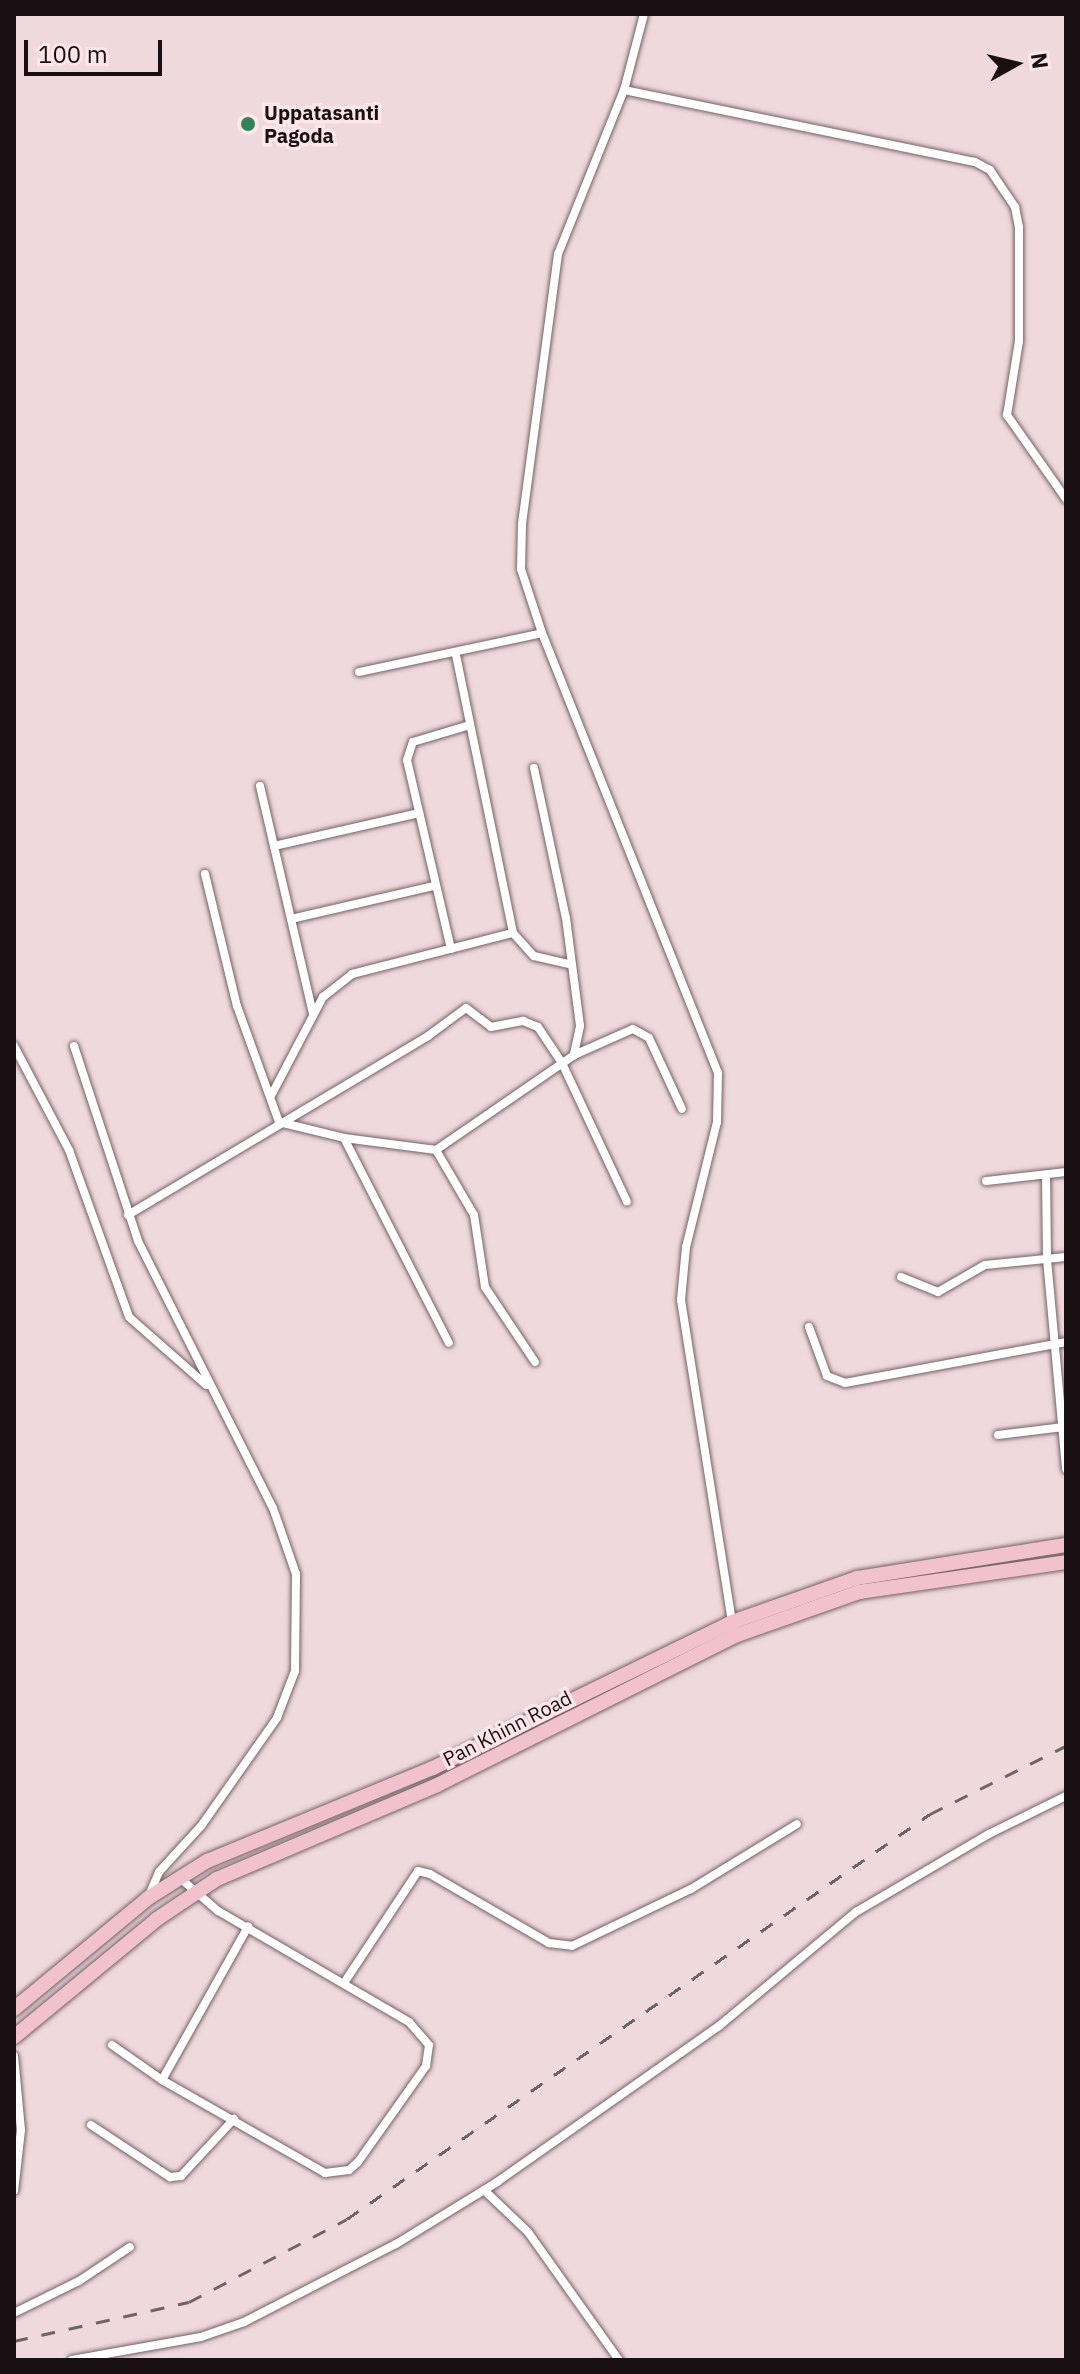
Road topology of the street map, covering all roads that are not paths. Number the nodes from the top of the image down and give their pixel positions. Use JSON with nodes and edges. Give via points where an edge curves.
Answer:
{"nodes":[{"id":1,"x":644,"y":14,"type":"edge"},
{"id":2,"x":624,"y":90,"type":"junction"},
{"id":3,"x":1066,"y":499,"type":"edge"},
{"id":4,"x":542,"y":633,"type":"junction"},
{"id":5,"x":456,"y":655,"type":"junction"},
{"id":6,"x":359,"y":672,"type":"dead end"},
{"id":7,"x":470,"y":725,"type":"junction"},
{"id":8,"x":534,"y":768,"type":"dead end"},
{"id":9,"x":260,"y":786,"type":"dead end"},
{"id":10,"x":419,"y":813,"type":"junction"},
{"id":11,"x":274,"y":846,"type":"junction"},
{"id":12,"x":205,"y":874,"type":"dead end"},
{"id":13,"x":434,"y":886,"type":"junction"},
{"id":14,"x":291,"y":919,"type":"junction"},
{"id":15,"x":513,"y":933,"type":"junction"},
{"id":16,"x":451,"y":949,"type":"junction"},
{"id":17,"x":569,"y":964,"type":"junction"},
{"id":18,"x":313,"y":1014,"type":"junction"},
{"id":19,"x":14,"y":1046,"type":"edge"},
{"id":20,"x":74,"y":1046,"type":"dead end"},
{"id":21,"x":574,"y":1055,"type":"junction"},
{"id":22,"x":562,"y":1063,"type":"junction"},
{"id":23,"x":272,"y":1094,"type":"junction"},
{"id":24,"x":682,"y":1109,"type":"dead end"},
{"id":25,"x":279,"y":1122,"type":"junction"},
{"id":26,"x":344,"y":1138,"type":"junction"},
{"id":27,"x":436,"y":1150,"type":"junction"},
{"id":28,"x":1066,"y":1172,"type":"edge"},
{"id":29,"x":1046,"y":1175,"type":"junction"},
{"id":30,"x":986,"y":1181,"type":"dead end"},
{"id":31,"x":627,"y":1202,"type":"dead end"},
{"id":32,"x":128,"y":1215,"type":"junction"},
{"id":33,"x":1066,"y":1257,"type":"edge"},
{"id":34,"x":1047,"y":1259,"type":"junction"},
{"id":35,"x":901,"y":1277,"type":"dead end"},
{"id":36,"x":809,"y":1327,"type":"dead end"},
{"id":37,"x":1066,"y":1342,"type":"edge"},
{"id":38,"x":449,"y":1343,"type":"dead end"},
{"id":39,"x":1054,"y":1343,"type":"junction"},
{"id":40,"x":535,"y":1362,"type":"dead end"},
{"id":41,"x":209,"y":1387,"type":"junction"},
{"id":42,"x":1064,"y":1427,"type":"edge"},
{"id":43,"x":998,"y":1435,"type":"dead end"},
{"id":44,"x":1066,"y":1469,"type":"edge"},
{"id":45,"x":1066,"y":1545,"type":"edge"},
{"id":46,"x":1066,"y":1562,"type":"edge"},
{"id":47,"x":734,"y":1628,"type":"junction"},
{"id":48,"x":1066,"y":1796,"type":"edge"},
{"id":49,"x":797,"y":1824,"type":"dead end"},
{"id":50,"x":180,"y":1878,"type":"junction"},
{"id":51,"x":194,"y":1893,"type":"junction"},
{"id":52,"x":148,"y":1898,"type":"junction"},
{"id":53,"x":248,"y":1927,"type":"junction"},
{"id":54,"x":344,"y":1983,"type":"junction"},
{"id":55,"x":14,"y":2009,"type":"edge"},
{"id":56,"x":14,"y":2037,"type":"edge"},
{"id":57,"x":112,"y":2045,"type":"dead end"},
{"id":58,"x":14,"y":2056,"type":"edge"},
{"id":59,"x":162,"y":2080,"type":"junction"},
{"id":60,"x":234,"y":2119,"type":"junction"},
{"id":61,"x":91,"y":2125,"type":"dead end"},
{"id":62,"x":484,"y":2190,"type":"junction"},
{"id":63,"x":14,"y":2191,"type":"edge"},
{"id":64,"x":130,"y":2247,"type":"dead end"},
{"id":65,"x":14,"y":2313,"type":"edge"},
{"id":66,"x":72,"y":2360,"type":"edge"},
{"id":67,"x":619,"y":2360,"type":"edge"}],
"edges":[{"from":1,"to":2,"type":"street"},
{"from":2,"to":3,"type":"street","via":[[975,162],[990,170],[1015,207],[1019,227],[1019,341],[1007,415]]},
{"from":2,"to":4,"type":"street","via":[[578,194],[554,274],[520,546],[521,569]]},
{"from":4,"to":5,"type":"street"},
{"from":4,"to":47,"type":"street","via":[[718,1073],[717,1122],[686,1247],[681,1300]]},
{"from":5,"to":6,"type":"street"},
{"from":5,"to":7,"type":"street"},
{"from":7,"to":10,"type":"street","via":[[408,747]]},
{"from":7,"to":15,"type":"street"},
{"from":8,"to":17,"type":"street","via":[[566,918]]},
{"from":9,"to":11,"type":"street"},
{"from":10,"to":11,"type":"street"},
{"from":10,"to":13,"type":"street"},
{"from":11,"to":14,"type":"street"},
{"from":12,"to":23,"type":"street","via":[[237,1006]]},
{"from":13,"to":14,"type":"street"},
{"from":13,"to":16,"type":"street"},
{"from":14,"to":18,"type":"street"},
{"from":15,"to":16,"type":"street"},
{"from":15,"to":17,"type":"street","via":[[534,956]]},
{"from":16,"to":18,"type":"street","via":[[352,974],[336,983]]},
{"from":17,"to":21,"type":"street","via":[[580,1026]]},
{"from":18,"to":23,"type":"street"},
{"from":19,"to":41,"type":"street","via":[[69,1150],[129,1317]]},
{"from":20,"to":32,"type":"street"},
{"from":21,"to":22,"type":"street"},
{"from":21,"to":24,"type":"street","via":[[633,1029],[642,1032]]},
{"from":22,"to":25,"type":"street","via":[[531,1022],[491,1027],[471,1009],[462,1009],[428,1036]]},
{"from":22,"to":27,"type":"street"},
{"from":22,"to":31,"type":"street"},
{"from":23,"to":25,"type":"street"},
{"from":25,"to":26,"type":"street"},
{"from":25,"to":32,"type":"street"},
{"from":26,"to":27,"type":"street"},
{"from":26,"to":38,"type":"street"},
{"from":27,"to":40,"type":"street","via":[[474,1215],[485,1287]]},
{"from":28,"to":29,"type":"street"},
{"from":29,"to":30,"type":"street"},
{"from":29,"to":34,"type":"street"},
{"from":32,"to":41,"type":"street"},
{"from":33,"to":34,"type":"street"},
{"from":34,"to":35,"type":"street","via":[[985,1265],[938,1292]]},
{"from":34,"to":39,"type":"street"},
{"from":36,"to":39,"type":"street","via":[[827,1376],[845,1383]]},
{"from":37,"to":39,"type":"street"},
{"from":39,"to":42,"type":"street"},
{"from":41,"to":52,"type":"street","via":[[289,1546],[298,1599],[295,1671],[277,1718],[201,1826],[159,1872]]},
{"from":42,"to":43,"type":"street"},
{"from":42,"to":44,"type":"street"},
{"from":45,"to":47,"type":"main road","name":"Pan Khinn Road","via":[[857,1578]]},
{"from":46,"to":47,"type":"main road","name":"Pan Khinn Road","via":[[859,1592]]},
{"from":47,"to":50,"type":"main road","name":"Pan Khinn Road","via":[[433,1768],[250,1842]]},
{"from":47,"to":51,"type":"main road","name":"Pan Khinn Road","via":[[437,1785],[273,1852]]},
{"from":48,"to":62,"type":"street","via":[[856,1912],[732,2017]]},
{"from":49,"to":54,"type":"street","via":[[691,1889],[572,1946],[549,1943],[418,1871]]},
{"from":50,"to":51,"type":"street"},
{"from":50,"to":52,"type":"main road","name":"Pan Khinn Road"},
{"from":51,"to":53,"type":"street"},
{"from":51,"to":56,"type":"main road","name":"Pan Khinn Road"},
{"from":52,"to":55,"type":"main road","name":"Pan Khinn Road"},
{"from":53,"to":54,"type":"street"},
{"from":53,"to":59,"type":"street"},
{"from":54,"to":60,"type":"street","via":[[409,2022],[429,2045],[426,2066],[358,2162],[349,2170],[325,2173]]},
{"from":57,"to":59,"type":"street"},
{"from":58,"to":63,"type":"street","via":[[21,2130]]},
{"from":59,"to":60,"type":"street"},
{"from":60,"to":61,"type":"street","via":[[188,2173],[170,2177]]},
{"from":62,"to":66,"type":"street","via":[[396,2244],[244,2322],[201,2337]]},
{"from":62,"to":67,"type":"street","via":[[528,2232]]},
{"from":64,"to":65,"type":"street","via":[[79,2281]]}]}
